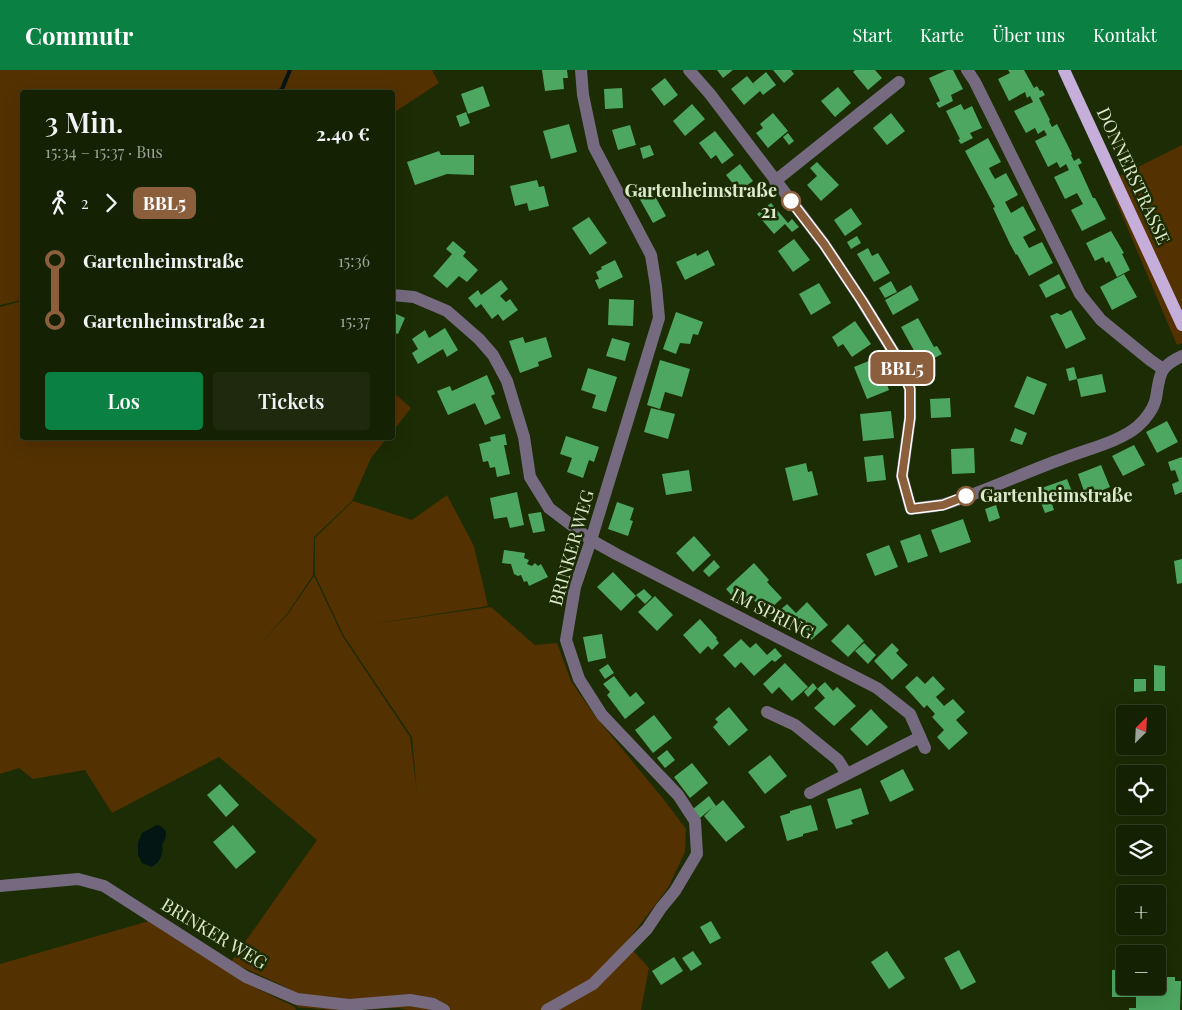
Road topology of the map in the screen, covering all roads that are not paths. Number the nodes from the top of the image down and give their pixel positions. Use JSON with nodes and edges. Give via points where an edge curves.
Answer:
{"nodes":[{"id":1,"x":581,"y":70,"type":"edge"},
{"id":2,"x":689,"y":70,"type":"edge"},
{"id":3,"x":967,"y":70,"type":"edge"},
{"id":4,"x":1064,"y":70,"type":"edge"},
{"id":5,"x":899,"y":82,"type":"dead end"},
{"id":6,"x":775,"y":180,"type":"junction"},
{"id":7,"x":395,"y":295,"type":"edge"},
{"id":8,"x":1182,"y":325,"type":"edge"},
{"id":9,"x":1182,"y":356,"type":"edge"},
{"id":10,"x":1163,"y":369,"type":"junction"},
{"id":11,"x":591,"y":540,"type":"junction"},
{"id":12,"x":767,"y":712,"type":"dead end"},
{"id":13,"x":847,"y":774,"type":"junction"},
{"id":14,"x":810,"y":793,"type":"dead end"},
{"id":15,"x":0,"y":886,"type":"edge"},
{"id":16,"x":444,"y":1010,"type":"edge"},
{"id":17,"x":547,"y":1010,"type":"edge"}],
"edges":[{"from":1,"to":11,"type":"street","name":"BRINKER WEG","via":[[594,146],[651,255],[659,318]]},
{"from":2,"to":6,"type":"street"},
{"from":3,"to":10,"type":"street","via":[[1080,294],[1101,320]]},
{"from":4,"to":8,"type":"main road","name":"DONNERSTRASSE"},
{"from":5,"to":6,"type":"street"},
{"from":6,"to":10,"type":"street","via":[[824,244],[899,361],[910,389],[910,418],[902,476],[911,509],[943,505],[1107,443],[1137,427],[1153,407]]},
{"from":7,"to":11,"type":"street","name":"IM SPRING","via":[[447,310],[492,354],[510,390],[524,437],[530,477],[549,508]]},
{"from":9,"to":10,"type":"street"},
{"from":11,"to":13,"type":"street","name":"IM SPRING","via":[[877,688],[910,714],[923,742]]},
{"from":11,"to":17,"type":"street","name":"BRINKER WEG","via":[[575,587],[566,640],[579,679],[602,715],[678,794],[695,821],[697,854],[675,892],[647,929],[593,984]]},
{"from":12,"to":13,"type":"street","via":[[795,725],[838,760]]},
{"from":13,"to":14,"type":"street","name":"IM SPRING"},
{"from":15,"to":16,"type":"street","name":"BRINKER WEG","via":[[78,879],[104,886],[246,977],[298,999],[349,1005],[410,1000],[433,1004]]}]}
